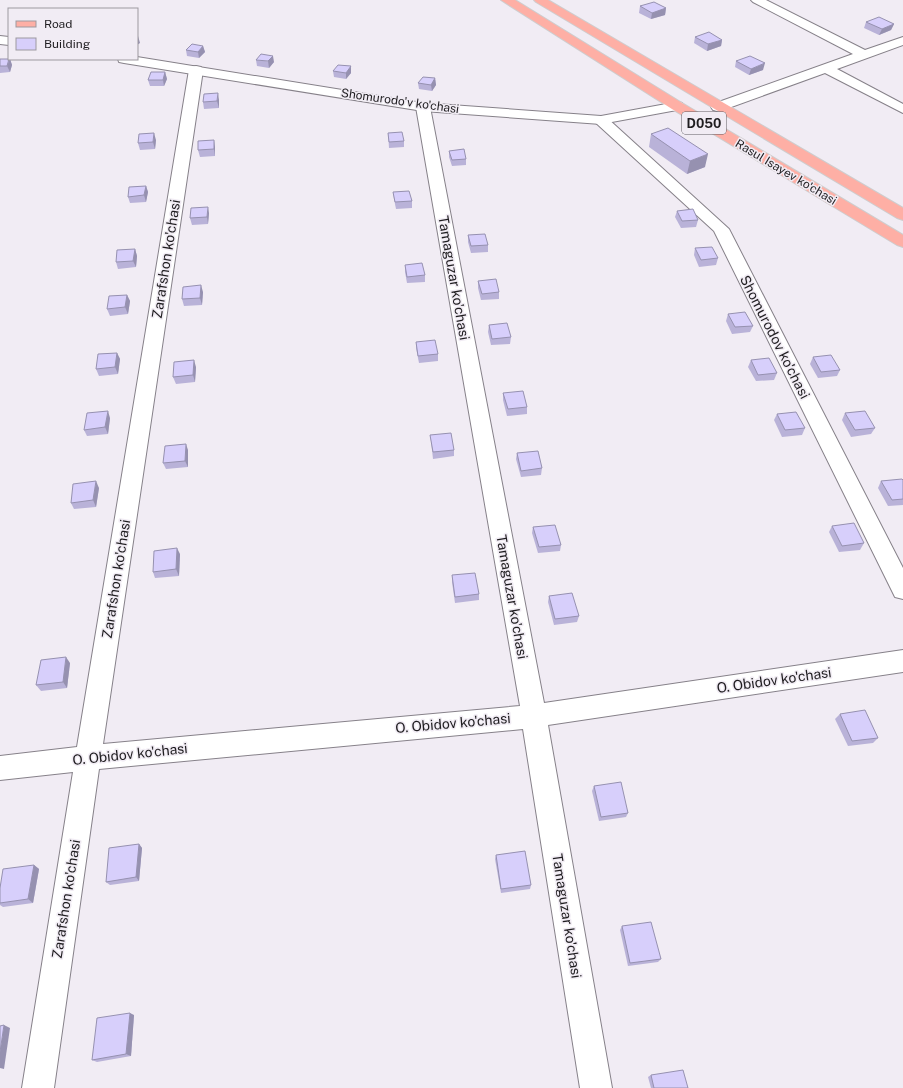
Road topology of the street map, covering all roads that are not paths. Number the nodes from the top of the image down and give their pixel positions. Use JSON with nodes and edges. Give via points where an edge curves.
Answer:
{"nodes":[{"id":1,"x":507,"y":0,"type":"edge"},
{"id":2,"x":540,"y":0,"type":"edge"},
{"id":3,"x":757,"y":0,"type":"edge"},
{"id":4,"x":903,"y":40,"type":"edge"},
{"id":5,"x":864,"y":54,"type":"junction"},
{"id":6,"x":131,"y":60,"type":"edge"},
{"id":7,"x":825,"y":68,"type":"junction"},
{"id":8,"x":196,"y":70,"type":"junction"},
{"id":9,"x":677,"y":106,"type":"junction"},
{"id":10,"x":423,"y":107,"type":"junction"},
{"id":11,"x":718,"y":107,"type":"junction"},
{"id":12,"x":903,"y":109,"type":"edge"},
{"id":13,"x":602,"y":120,"type":"junction"},
{"id":14,"x":903,"y":215,"type":"edge"},
{"id":15,"x":903,"y":242,"type":"edge"},
{"id":16,"x":903,"y":590,"type":"edge"},
{"id":17,"x":903,"y":661,"type":"edge"},
{"id":18,"x":534,"y":716,"type":"junction"},
{"id":19,"x":88,"y":758,"type":"junction"},
{"id":20,"x":0,"y":768,"type":"edge"},
{"id":21,"x":38,"y":1088,"type":"edge"},
{"id":22,"x":596,"y":1088,"type":"edge"}],
"edges":[{"from":1,"to":9,"type":"main road","name":"Rasul Isayev ko'chasi","number":"D050"},
{"from":2,"to":11,"type":"main road","name":"Rasul Isayev ko'chasi","number":"D050"},
{"from":3,"to":5,"type":"street"},
{"from":4,"to":5,"type":"street"},
{"from":5,"to":7,"type":"street"},
{"from":6,"to":8,"type":"street","name":"Shomurodo'v ko'chasi"},
{"from":7,"to":11,"type":"street"},
{"from":7,"to":12,"type":"street"},
{"from":8,"to":10,"type":"street","name":"Shomurodo'v ko'chasi"},
{"from":8,"to":19,"type":"street","name":"Zarafshon ko'chasi"},
{"from":9,"to":13,"type":"street","name":"Shomurodo'v ko'chasi"},
{"from":9,"to":15,"type":"main road","name":"Rasul Isayev ko'chasi","number":"D050"},
{"from":10,"to":13,"type":"street","name":"Shomurodo'v ko'chasi"},
{"from":10,"to":18,"type":"street","name":"Tamaguzar ko'chasi"},
{"from":11,"to":14,"type":"main road","name":"Rasul Isayev ko'chasi","number":"D050"},
{"from":13,"to":16,"type":"street","name":"Shomurodov ko'chasi","via":[[721,229]]},
{"from":17,"to":18,"type":"street","name":"O. Obidov ko'chasi"},
{"from":18,"to":19,"type":"street","name":"O. Obidov ko'chasi"},
{"from":18,"to":22,"type":"street","name":"Tamaguzar ko'chasi"},
{"from":19,"to":20,"type":"street","name":"O. Obidov ko'chasi"},
{"from":19,"to":21,"type":"street","name":"Zarafshon ko'chasi"}]}
